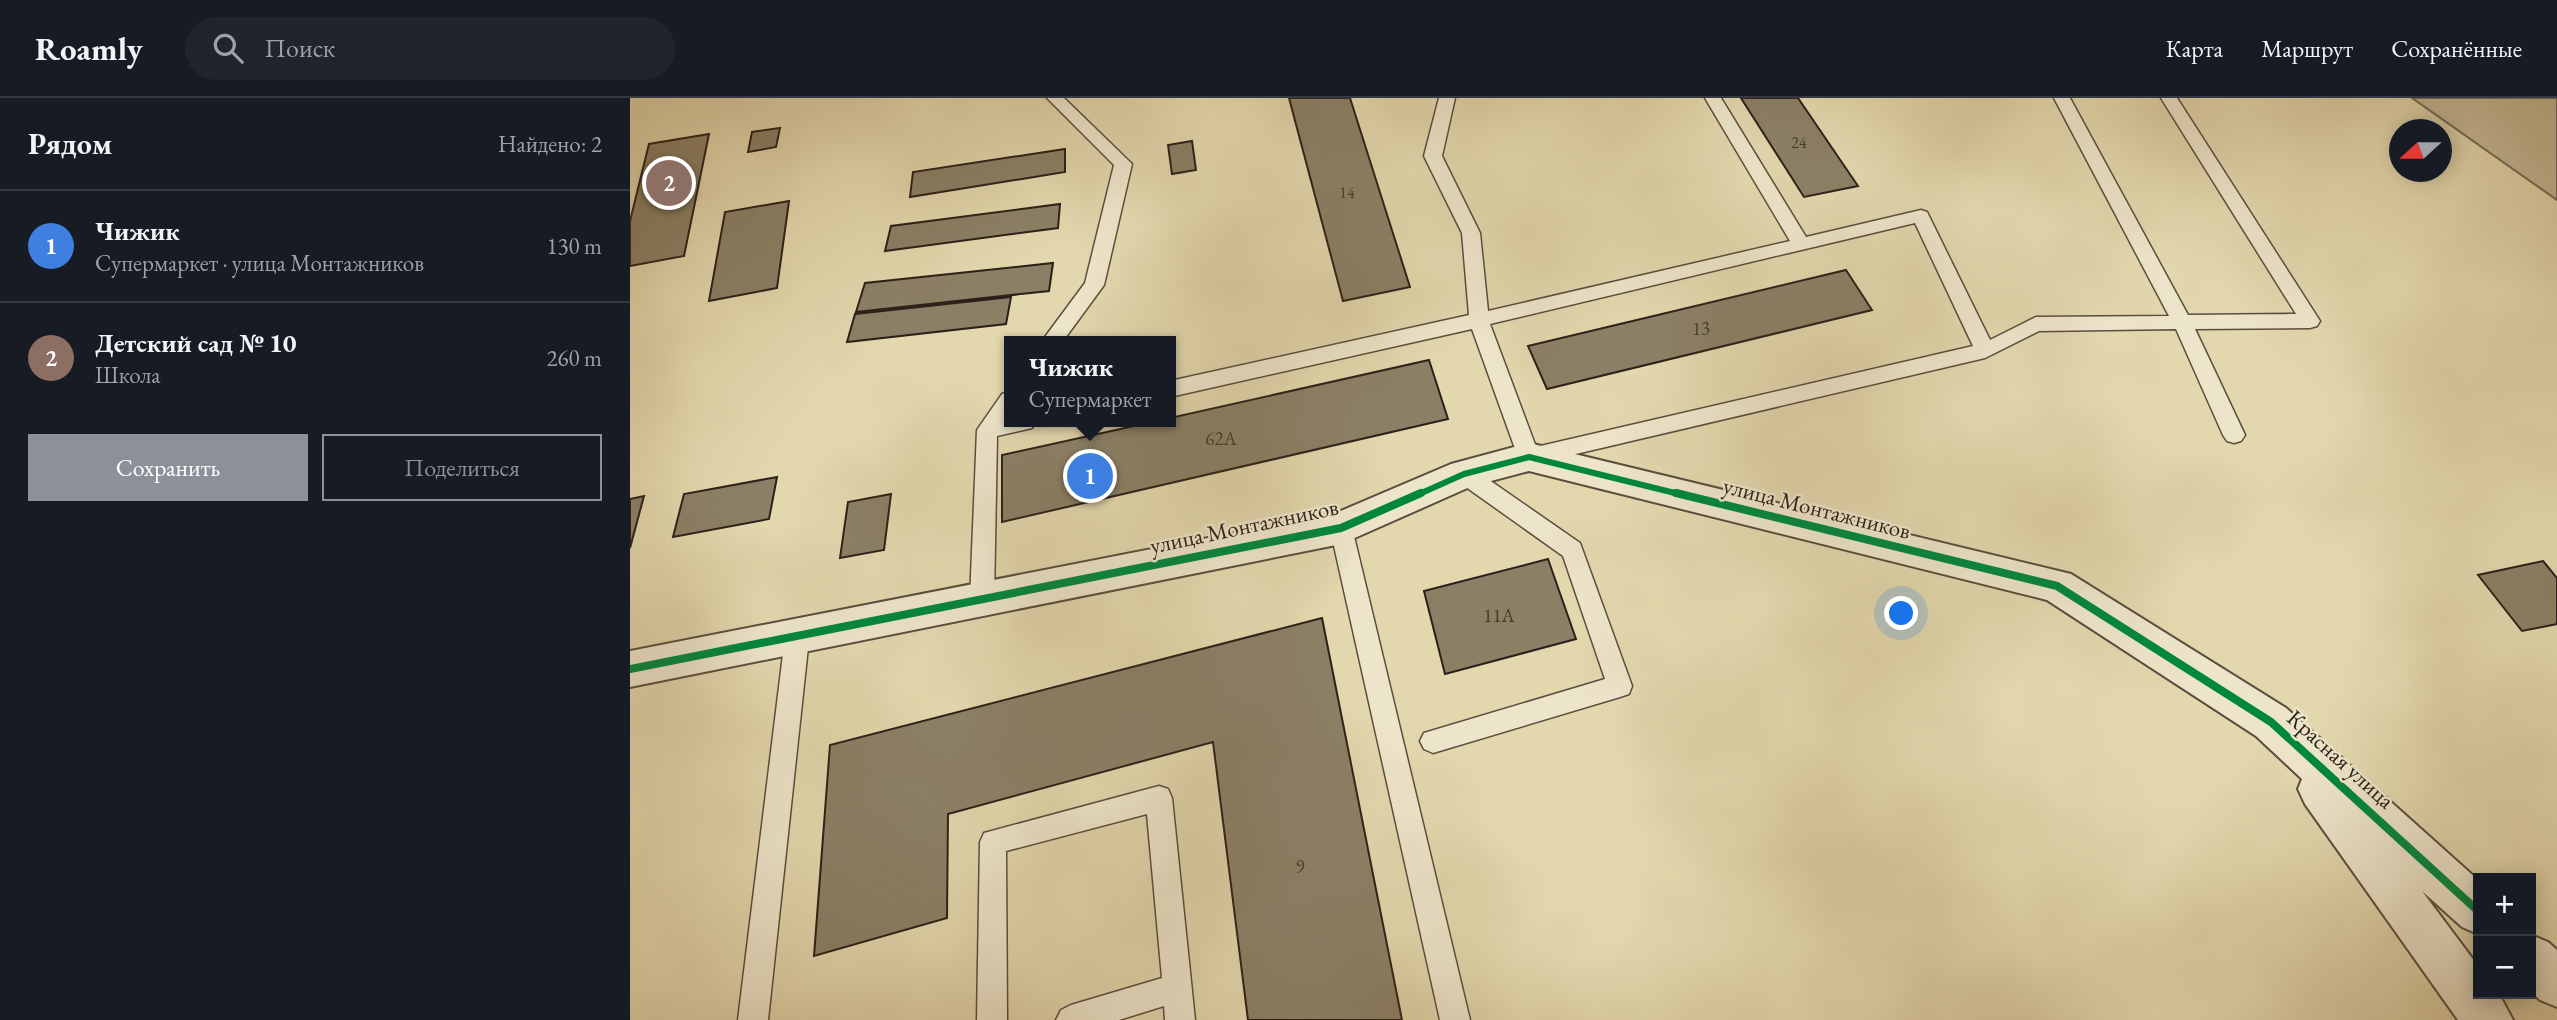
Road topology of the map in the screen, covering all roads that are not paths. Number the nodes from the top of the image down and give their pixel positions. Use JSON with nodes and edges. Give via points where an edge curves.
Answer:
{"nodes":[{"id":1,"x":1055,"y":98,"type":"edge"},
{"id":2,"x":1447,"y":98,"type":"edge"},
{"id":3,"x":1713,"y":98,"type":"edge"},
{"id":4,"x":2062,"y":98,"type":"edge"},
{"id":5,"x":2169,"y":98,"type":"edge"},
{"id":6,"x":1801,"y":244,"type":"junction"},
{"id":7,"x":1479,"y":320,"type":"junction"},
{"id":8,"x":2182,"y":322,"type":"junction"},
{"id":9,"x":1056,"y":336,"type":"edge"},
{"id":10,"x":1985,"y":351,"type":"junction"},
{"id":11,"x":1176,"y":388,"type":"edge"},
{"id":12,"x":1004,"y":408,"type":"edge"},
{"id":13,"x":1004,"y":426,"type":"edge"},
{"id":14,"x":987,"y":430,"type":"junction"},
{"id":15,"x":2234,"y":435,"type":"dead end"},
{"id":16,"x":1529,"y":457,"type":"junction"},
{"id":17,"x":1464,"y":474,"type":"junction"},
{"id":18,"x":1341,"y":528,"type":"junction"},
{"id":19,"x":2057,"y":586,"type":"joint"},
{"id":20,"x":982,"y":600,"type":"junction"},
{"id":21,"x":797,"y":638,"type":"junction"},
{"id":22,"x":630,"y":668,"type":"edge"},
{"id":23,"x":2271,"y":722,"type":"junction"},
{"id":24,"x":1433,"y":741,"type":"dead end"},
{"id":25,"x":2473,"y":906,"type":"edge"},
{"id":26,"x":2536,"y":964,"type":"edge"},
{"id":27,"x":2557,"y":983,"type":"edge"},
{"id":28,"x":1177,"y":988,"type":"junction"},
{"id":29,"x":753,"y":1020,"type":"edge"},
{"id":30,"x":992,"y":1020,"type":"edge"},
{"id":31,"x":1071,"y":1020,"type":"edge"},
{"id":32,"x":1180,"y":1020,"type":"edge"},
{"id":33,"x":1455,"y":1020,"type":"edge"},
{"id":34,"x":2487,"y":1020,"type":"edge"}],
"edges":[{"from":1,"to":9,"type":"lane","via":[[1123,164],[1094,285]]},
{"from":2,"to":7,"type":"lane","via":[[1433,156],[1471,233]]},
{"from":3,"to":6,"type":"lane"},
{"from":4,"to":8,"type":"lane"},
{"from":5,"to":8,"type":"lane","via":[[2311,321]]},
{"from":6,"to":7,"type":"lane"},
{"from":6,"to":10,"type":"lane","via":[[1921,216]]},
{"from":7,"to":11,"type":"lane"},
{"from":7,"to":16,"type":"lane"},
{"from":8,"to":10,"type":"lane","via":[[2036,324]]},
{"from":8,"to":15,"type":"lane"},
{"from":10,"to":16,"type":"lane"},
{"from":12,"to":14,"type":"lane"},
{"from":13,"to":14,"type":"lane"},
{"from":14,"to":20,"type":"lane"},
{"from":16,"to":17,"type":"street","name":"улица Монтажников"},
{"from":16,"to":19,"type":"street","name":"улица Монтажников"},
{"from":17,"to":18,"type":"street","name":"улица Монтажников"},
{"from":17,"to":24,"type":"lane","via":[[1572,550],[1620,686]]},
{"from":18,"to":20,"type":"street","name":"улица Монтажников"},
{"from":18,"to":33,"type":"lane"},
{"from":19,"to":23,"type":"street","name":"Красная улица"},
{"from":20,"to":21,"type":"street","name":"улица Монтажников"},
{"from":21,"to":22,"type":"street","name":"улица Монтажников"},
{"from":21,"to":29,"type":"lane"},
{"from":23,"to":25,"type":"street","name":"Красная улица"},
{"from":23,"to":34,"type":"street","name":"Красная улица"},
{"from":26,"to":27,"type":"street"},
{"from":28,"to":30,"type":"lane","via":[[1159,798],[993,842]]},
{"from":28,"to":31,"type":"lane"},
{"from":28,"to":32,"type":"lane"}]}
